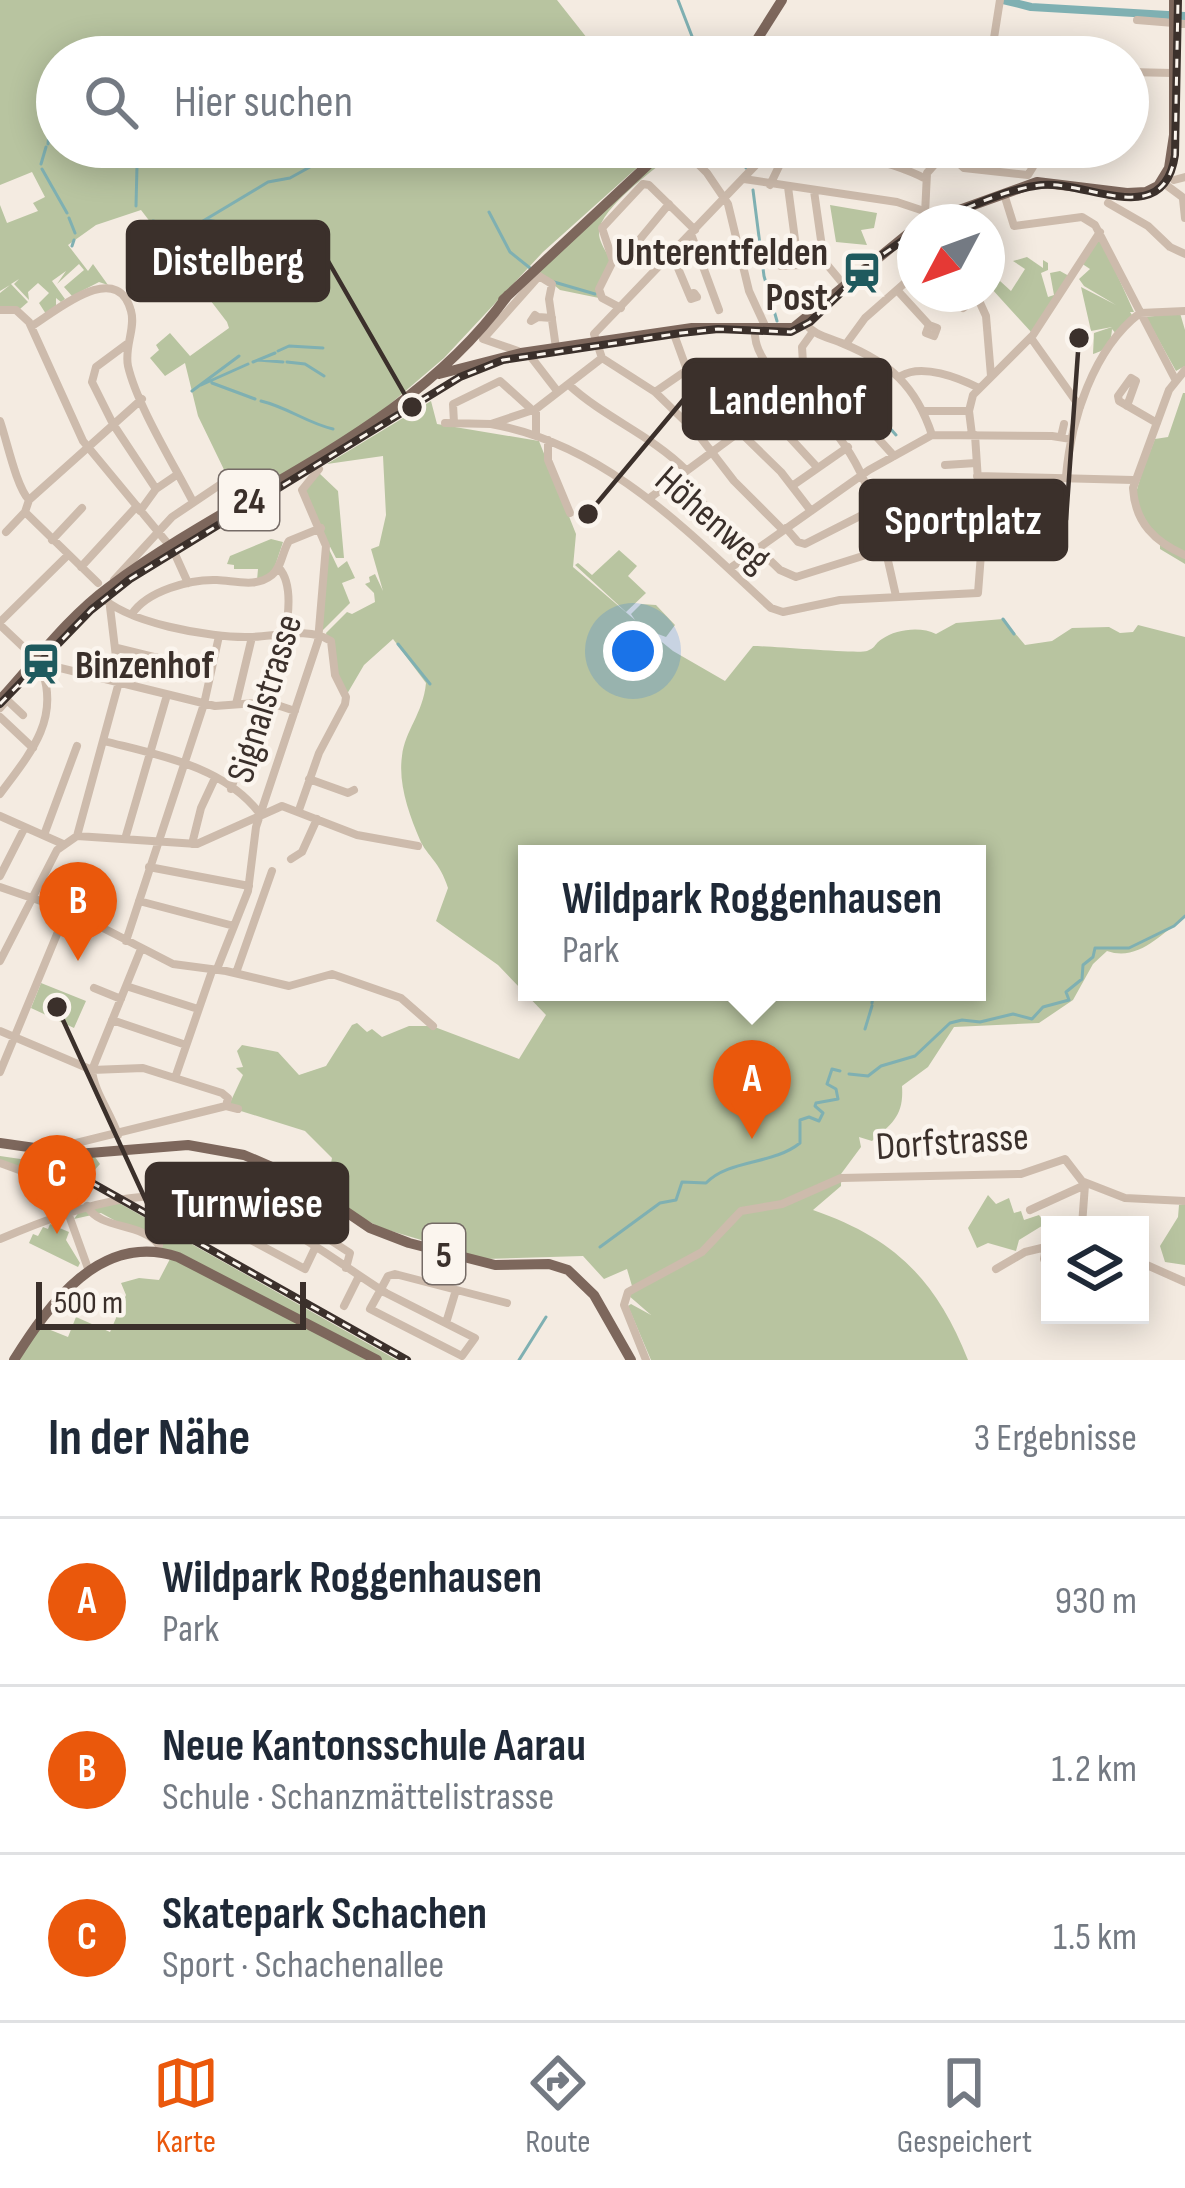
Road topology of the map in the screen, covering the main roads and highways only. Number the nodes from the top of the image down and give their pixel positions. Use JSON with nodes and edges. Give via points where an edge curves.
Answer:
{"nodes":[{"id":1,"x":782,"y":0,"type":"edge"},
{"id":2,"x":1178,"y":15,"type":"edge"},
{"id":3,"x":759,"y":36,"type":"edge"},
{"id":4,"x":1180,"y":122,"type":"edge"},
{"id":5,"x":644,"y":168,"type":"edge"},
{"id":6,"x":1174,"y":180,"type":"edge"},
{"id":7,"x":971,"y":204,"type":"edge"},
{"id":8,"x":897,"y":242,"type":"edge"},
{"id":9,"x":508,"y":295,"type":"junction"},
{"id":10,"x":463,"y":349,"type":"junction"},
{"id":11,"x":451,"y":363,"type":"junction"},
{"id":12,"x":480,"y":364,"type":"junction"},
{"id":13,"x":383,"y":413,"type":"junction"},
{"id":14,"x":0,"y":704,"type":"edge"},
{"id":15,"x":0,"y":1143,"type":"edge"},
{"id":16,"x":14,"y":1360,"type":"edge"},
{"id":17,"x":377,"y":1360,"type":"edge"},
{"id":18,"x":631,"y":1360,"type":"edge"}],
"edges":[{"from":1,"to":3,"type":"main road"},
{"from":2,"to":4,"type":"main road"},
{"from":4,"to":6,"type":"main road"},
{"from":5,"to":9,"type":"main road","number":"24"},
{"from":6,"to":7,"type":"main road","via":[[1138,194],[1048,181]]},
{"from":8,"to":12,"type":"main road","via":[[844,285],[808,328],[761,333],[718,326]]},
{"from":9,"to":10,"type":"main road","number":"24"},
{"from":9,"to":11,"type":"main road","number":"24"},
{"from":10,"to":11,"type":"main road","number":"24"},
{"from":10,"to":12,"type":"main road","via":[[466,362]]},
{"from":11,"to":12,"type":"main road"},
{"from":11,"to":13,"type":"main road","number":"24"},
{"from":11,"to":13,"type":"main road","number":"24"},
{"from":13,"to":14,"type":"main road","number":"24","via":[[102,588]]},
{"from":15,"to":18,"type":"main road","number":"5","via":[[77,1154],[214,1147],[271,1165],[409,1244],[495,1265],[568,1270],[586,1285]]},
{"from":16,"to":17,"type":"main road","via":[[49,1306],[88,1267],[126,1254],[167,1253]]}]}
